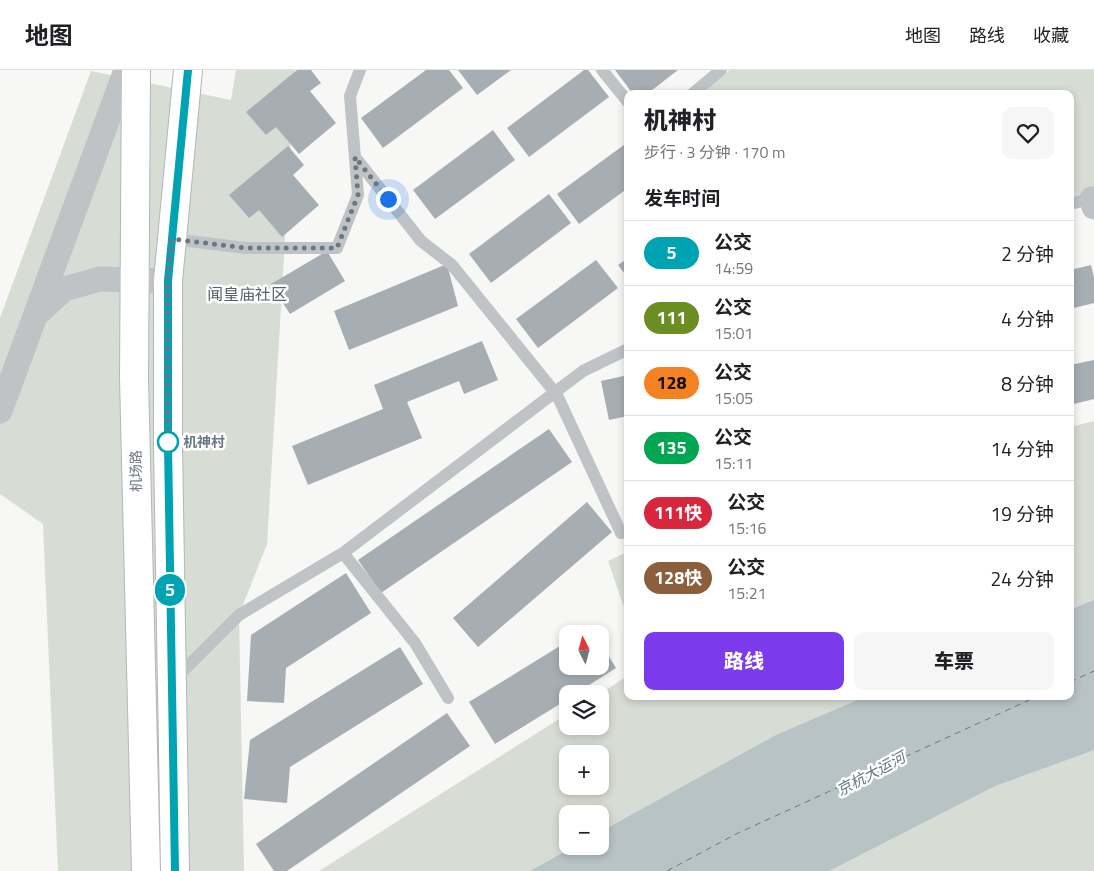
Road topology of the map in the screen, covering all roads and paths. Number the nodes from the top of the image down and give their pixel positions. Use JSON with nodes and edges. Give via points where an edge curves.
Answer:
{"nodes":[{"id":1,"x":126,"y":70,"type":"edge"},
{"id":2,"x":136,"y":70,"type":"edge"},
{"id":3,"x":188,"y":70,"type":"edge"},
{"id":4,"x":360,"y":70,"type":"edge"},
{"id":5,"x":602,"y":70,"type":"edge"},
{"id":6,"x":720,"y":70,"type":"edge"},
{"id":7,"x":697,"y":90,"type":"edge"},
{"id":8,"x":624,"y":97,"type":"edge"},
{"id":9,"x":355,"y":157,"type":"junction"},
{"id":10,"x":172,"y":239,"type":"junction"},
{"id":11,"x":134,"y":279,"type":"junction"},
{"id":12,"x":168,"y":281,"type":"junction"},
{"id":13,"x":36,"y":314,"type":"junction"},
{"id":14,"x":624,"y":351,"type":"edge"},
{"id":15,"x":555,"y":392,"type":"junction"},
{"id":16,"x":0,"y":411,"type":"edge"},
{"id":17,"x":621,"y":532,"type":"dead end"},
{"id":18,"x":343,"y":553,"type":"junction"},
{"id":19,"x":172,"y":682,"type":"junction"},
{"id":20,"x":448,"y":698,"type":"dead end"},
{"id":21,"x":146,"y":871,"type":"edge"},
{"id":22,"x":175,"y":871,"type":"edge"}],
"edges":[{"from":1,"to":13,"type":"street"},
{"from":2,"to":11,"type":"main road","name":"机场路"},
{"from":3,"to":10,"type":"main road"},
{"from":4,"to":9,"type":"lane","via":[[350,96]]},
{"from":5,"to":8,"type":"lane"},
{"from":6,"to":7,"type":"lane"},
{"from":9,"to":10,"type":"lane","via":[[358,195],[337,248],[246,248]]},
{"from":9,"to":15,"type":"lane","via":[[421,241],[452,265]]},
{"from":10,"to":12,"type":"main road"},
{"from":11,"to":12,"type":"street"},
{"from":11,"to":13,"type":"street","via":[[100,279],[64,289]]},
{"from":11,"to":21,"type":"main road","name":"机场路"},
{"from":12,"to":19,"type":"main road"},
{"from":13,"to":16,"type":"street"},
{"from":14,"to":15,"type":"lane","via":[[584,371]]},
{"from":15,"to":17,"type":"lane"},
{"from":15,"to":18,"type":"lane"},
{"from":18,"to":19,"type":"lane","via":[[239,615]]},
{"from":18,"to":20,"type":"lane","via":[[415,643]]},
{"from":19,"to":22,"type":"main road"}]}
